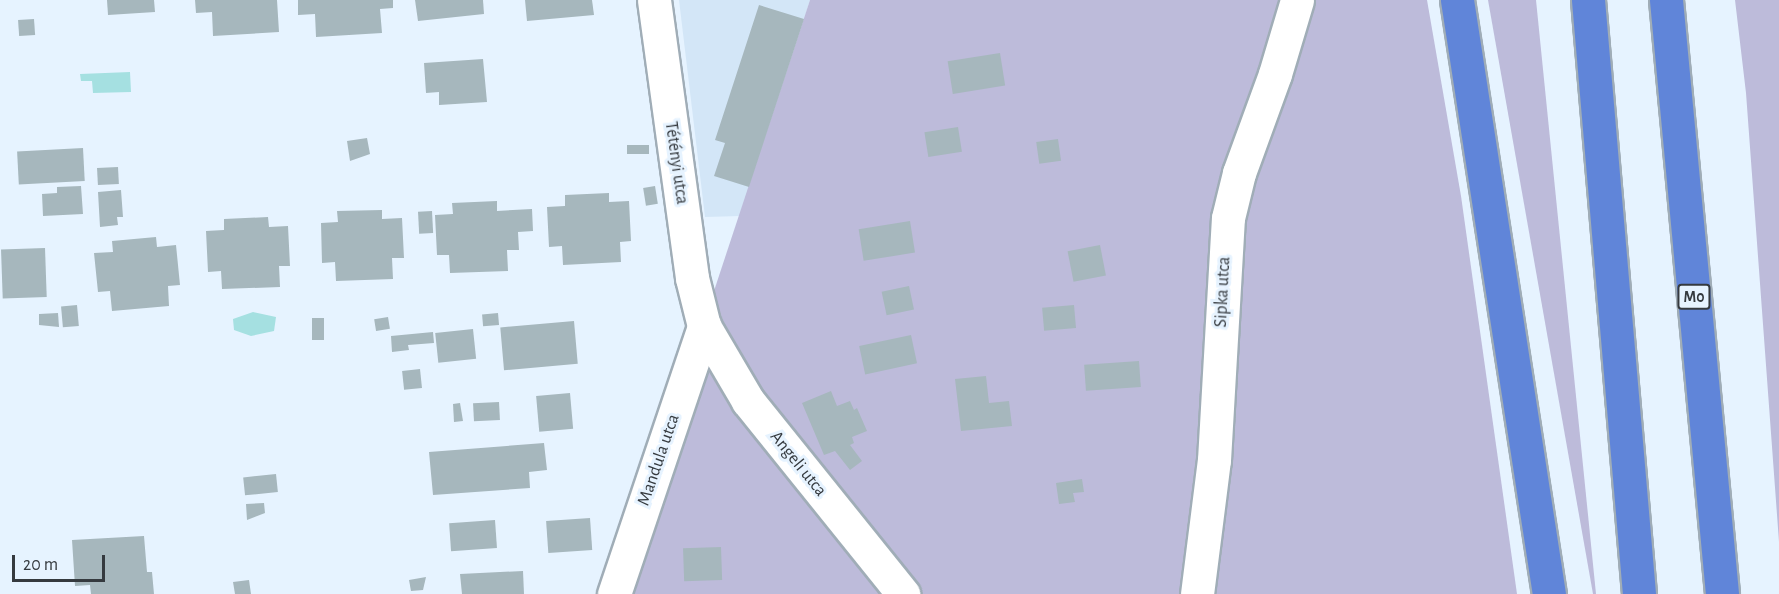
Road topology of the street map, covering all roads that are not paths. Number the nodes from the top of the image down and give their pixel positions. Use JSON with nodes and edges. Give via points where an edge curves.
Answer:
{"nodes":[{"id":1,"x":654,"y":0,"type":"edge"},
{"id":2,"x":1297,"y":0,"type":"edge"},
{"id":3,"x":1457,"y":0,"type":"edge"},
{"id":4,"x":1588,"y":0,"type":"edge"},
{"id":5,"x":1666,"y":0,"type":"edge"},
{"id":6,"x":704,"y":326,"type":"junction"},
{"id":7,"x":614,"y":594,"type":"edge"},
{"id":8,"x":903,"y":594,"type":"edge"},
{"id":9,"x":1197,"y":594,"type":"edge"},
{"id":10,"x":1549,"y":594,"type":"edge"},
{"id":11,"x":1639,"y":594,"type":"edge"},
{"id":12,"x":1722,"y":594,"type":"edge"}],
"edges":[{"from":1,"to":6,"type":"street","name":"Tétényi utca","via":[[692,278]]},
{"from":2,"to":9,"type":"street","name":"Sipka utca","via":[[1239,173],[1228,219],[1214,459]]},
{"from":3,"to":10,"type":"highway"},
{"from":4,"to":11,"type":"highway"},
{"from":5,"to":12,"type":"highway","number":"M0"},
{"from":6,"to":7,"type":"street","name":"Mandula utca"},
{"from":6,"to":8,"type":"street","name":"Angeli utca","via":[[748,401]]}]}
